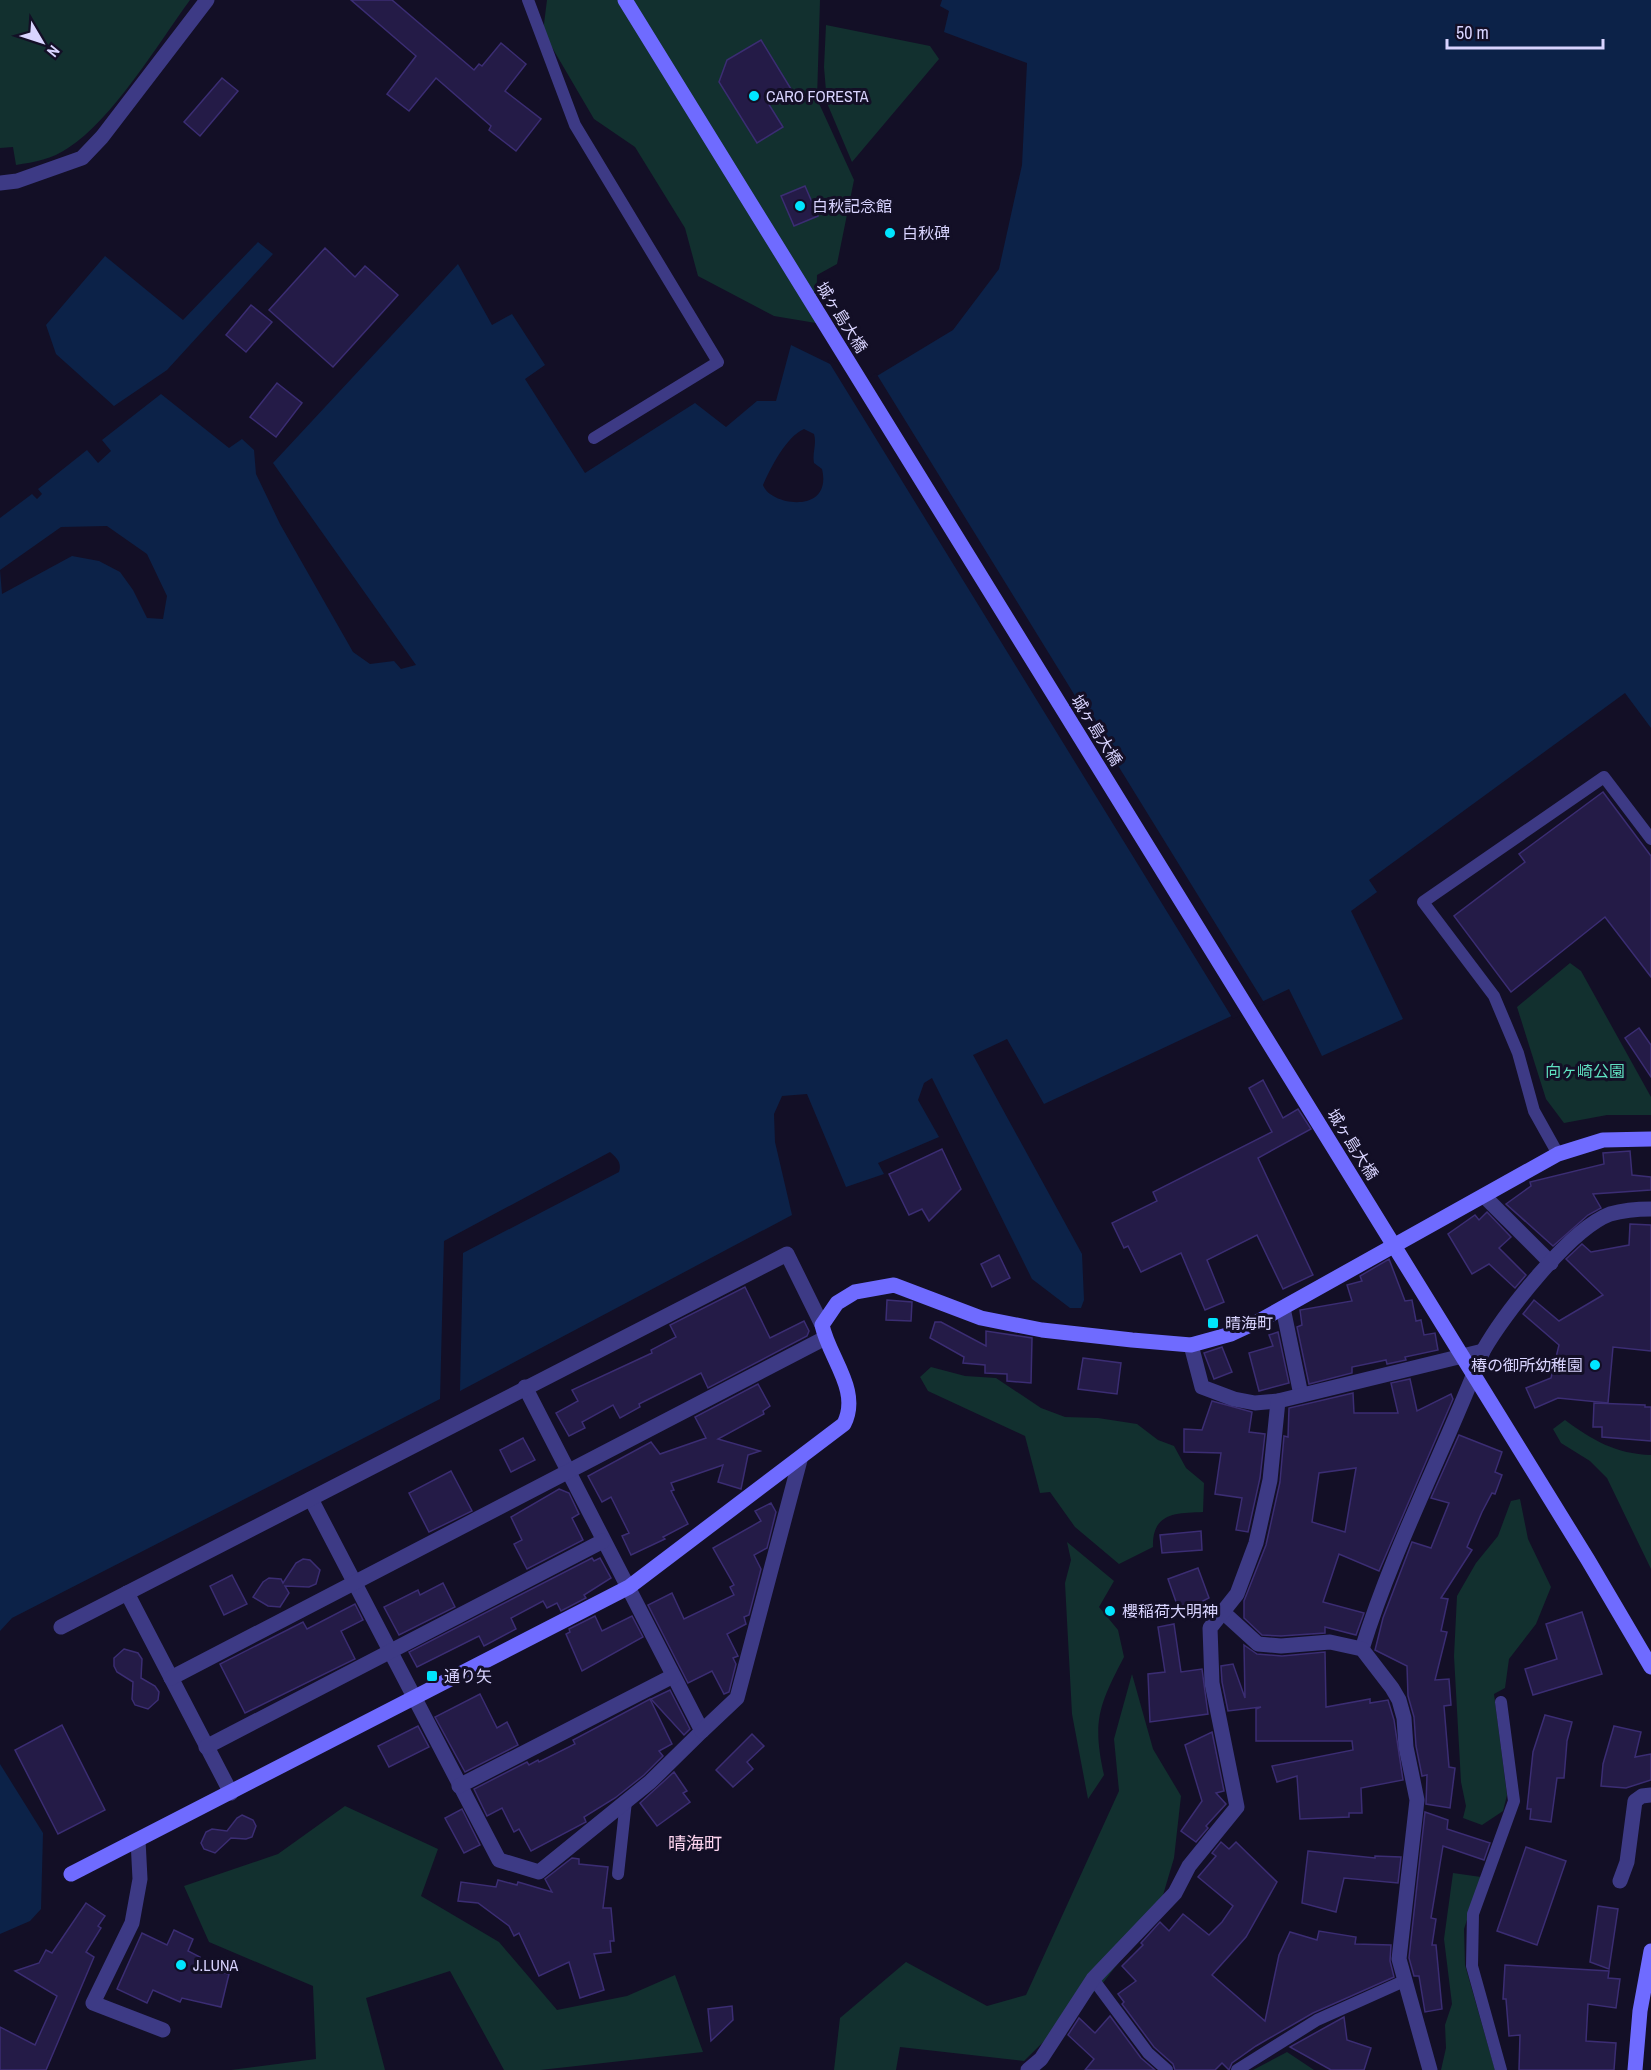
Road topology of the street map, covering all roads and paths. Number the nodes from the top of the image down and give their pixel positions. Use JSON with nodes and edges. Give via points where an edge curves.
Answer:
{"nodes":[{"id":1,"x":207,"y":0,"type":"edge"},
{"id":2,"x":528,"y":0,"type":"edge"},
{"id":3,"x":625,"y":0,"type":"edge"},
{"id":4,"x":0,"y":183,"type":"edge"},
{"id":5,"x":594,"y":438,"type":"dead end"},
{"id":6,"x":1651,"y":839,"type":"edge"},
{"id":7,"x":1651,"y":1139,"type":"edge"},
{"id":8,"x":1558,"y":1154,"type":"junction"},
{"id":9,"x":1484,"y":1196,"type":"junction"},
{"id":10,"x":1651,"y":1209,"type":"edge"},
{"id":11,"x":1551,"y":1263,"type":"junction"},
{"id":12,"x":1282,"y":1308,"type":"junction"},
{"id":13,"x":823,"y":1332,"type":"junction"},
{"id":14,"x":1191,"y":1345,"type":"junction"},
{"id":15,"x":1483,"y":1351,"type":"junction"},
{"id":16,"x":525,"y":1388,"type":"junction"},
{"id":17,"x":1301,"y":1395,"type":"junction"},
{"id":18,"x":1278,"y":1401,"type":"junction"},
{"id":19,"x":800,"y":1460,"type":"junction"},
{"id":20,"x":569,"y":1473,"type":"junction"},
{"id":21,"x":311,"y":1499,"type":"junction"},
{"id":22,"x":603,"y":1541,"type":"junction"},
{"id":23,"x":355,"y":1582,"type":"junction"},
{"id":24,"x":629,"y":1587,"type":"junction"},
{"id":25,"x":127,"y":1593,"type":"junction"},
{"id":26,"x":1224,"y":1613,"type":"junction"},
{"id":27,"x":61,"y":1626,"type":"dead end"},
{"id":28,"x":1362,"y":1649,"type":"junction"},
{"id":29,"x":390,"y":1650,"type":"junction"},
{"id":30,"x":1651,"y":1667,"type":"edge"},
{"id":31,"x":673,"y":1676,"type":"junction"},
{"id":32,"x":171,"y":1678,"type":"junction"},
{"id":33,"x":415,"y":1698,"type":"junction"},
{"id":34,"x":1502,"y":1702,"type":"dead end"},
{"id":35,"x":702,"y":1731,"type":"junction"},
{"id":36,"x":206,"y":1747,"type":"junction"},
{"id":37,"x":459,"y":1786,"type":"junction"},
{"id":38,"x":231,"y":1793,"type":"junction"},
{"id":39,"x":1651,"y":1795,"type":"edge"},
{"id":40,"x":626,"y":1801,"type":"junction"},
{"id":41,"x":138,"y":1840,"type":"junction"},
{"id":42,"x":71,"y":1874,"type":"dead end"},
{"id":43,"x":618,"y":1874,"type":"dead end"},
{"id":44,"x":1620,"y":1881,"type":"dead end"},
{"id":45,"x":1651,"y":1951,"type":"edge"},
{"id":46,"x":1093,"y":1979,"type":"junction"},
{"id":47,"x":1404,"y":1981,"type":"junction"},
{"id":48,"x":163,"y":2030,"type":"dead end"},
{"id":49,"x":1028,"y":2070,"type":"edge"},
{"id":50,"x":1167,"y":2070,"type":"edge"},
{"id":51,"x":1237,"y":2070,"type":"edge"},
{"id":52,"x":1430,"y":2070,"type":"edge"},
{"id":53,"x":1501,"y":2070,"type":"edge"},
{"id":54,"x":1635,"y":2070,"type":"edge"}],
"edges":[{"from":1,"to":4,"type":"street","via":[[82,158]]},
{"from":2,"to":5,"type":"lane","via":[[575,125],[718,362]]},
{"from":3,"to":30,"type":"street","name":"城ヶ島大橋"},
{"from":6,"to":8,"type":"lane","via":[[1604,777],[1423,902],[1494,996],[1518,1053],[1534,1111]]},
{"from":7,"to":8,"type":"street","via":[[1603,1140]]},
{"from":8,"to":9,"type":"street"},
{"from":9,"to":11,"type":"street"},
{"from":9,"to":12,"type":"street"},
{"from":10,"to":11,"type":"street","via":[[1628,1210],[1593,1223]]},
{"from":11,"to":15,"type":"street","via":[[1497,1327]]},
{"from":12,"to":14,"type":"street","via":[[1231,1334]]},
{"from":12,"to":17,"type":"street"},
{"from":13,"to":14,"type":"street","via":[[837,1303],[855,1292],[894,1285],[981,1318],[1042,1330]]},
{"from":13,"to":16,"type":"street","via":[[787,1254]]},
{"from":13,"to":19,"type":"street","via":[[849,1392],[850,1413],[836,1433]]},
{"from":13,"to":20,"type":"street"},
{"from":14,"to":18,"type":"street","via":[[1202,1387],[1255,1403]]},
{"from":15,"to":17,"type":"street"},
{"from":15,"to":28,"type":"street","via":[[1455,1425],[1376,1604]]},
{"from":16,"to":20,"type":"street"},
{"from":16,"to":21,"type":"street"},
{"from":17,"to":18,"type":"street"},
{"from":18,"to":26,"type":"street","via":[[1270,1480],[1256,1543],[1238,1594]]},
{"from":19,"to":24,"type":"street"},
{"from":19,"to":35,"type":"street","via":[[736,1698]]},
{"from":20,"to":22,"type":"street"},
{"from":20,"to":23,"type":"street"},
{"from":21,"to":23,"type":"street"},
{"from":21,"to":25,"type":"street"},
{"from":22,"to":24,"type":"street"},
{"from":22,"to":29,"type":"street"},
{"from":23,"to":29,"type":"street"},
{"from":23,"to":32,"type":"street"},
{"from":24,"to":31,"type":"street"},
{"from":24,"to":33,"type":"street"},
{"from":25,"to":27,"type":"street"},
{"from":25,"to":32,"type":"street"},
{"from":26,"to":28,"type":"street","via":[[1258,1644],[1330,1642]]},
{"from":26,"to":46,"type":"street","via":[[1210,1628],[1212,1683],[1237,1807],[1189,1866],[1175,1893]]},
{"from":28,"to":47,"type":"street","via":[[1399,1700],[1417,1800],[1399,1959]]},
{"from":29,"to":33,"type":"street"},
{"from":29,"to":36,"type":"street"},
{"from":31,"to":35,"type":"street"},
{"from":31,"to":37,"type":"street"},
{"from":32,"to":36,"type":"street"},
{"from":33,"to":37,"type":"street"},
{"from":33,"to":38,"type":"street"},
{"from":34,"to":53,"type":"lane","via":[[1514,1801],[1473,1914],[1472,1966]]},
{"from":35,"to":40,"type":"street"},
{"from":36,"to":38,"type":"street"},
{"from":37,"to":40,"type":"street","via":[[499,1860],[539,1872]]},
{"from":38,"to":41,"type":"street"},
{"from":39,"to":44,"type":"street","via":[[1635,1801],[1627,1862]]},
{"from":40,"to":43,"type":"lane"},
{"from":41,"to":42,"type":"street"},
{"from":41,"to":48,"type":"street","via":[[140,1879],[132,1923],[93,2003]]},
{"from":45,"to":54,"type":"street"},
{"from":46,"to":49,"type":"street","via":[[1041,2059]]},
{"from":46,"to":50,"type":"lane","via":[[1148,2053]]},
{"from":47,"to":51,"type":"lane","via":[[1317,2020]]},
{"from":47,"to":52,"type":"street"}]}
